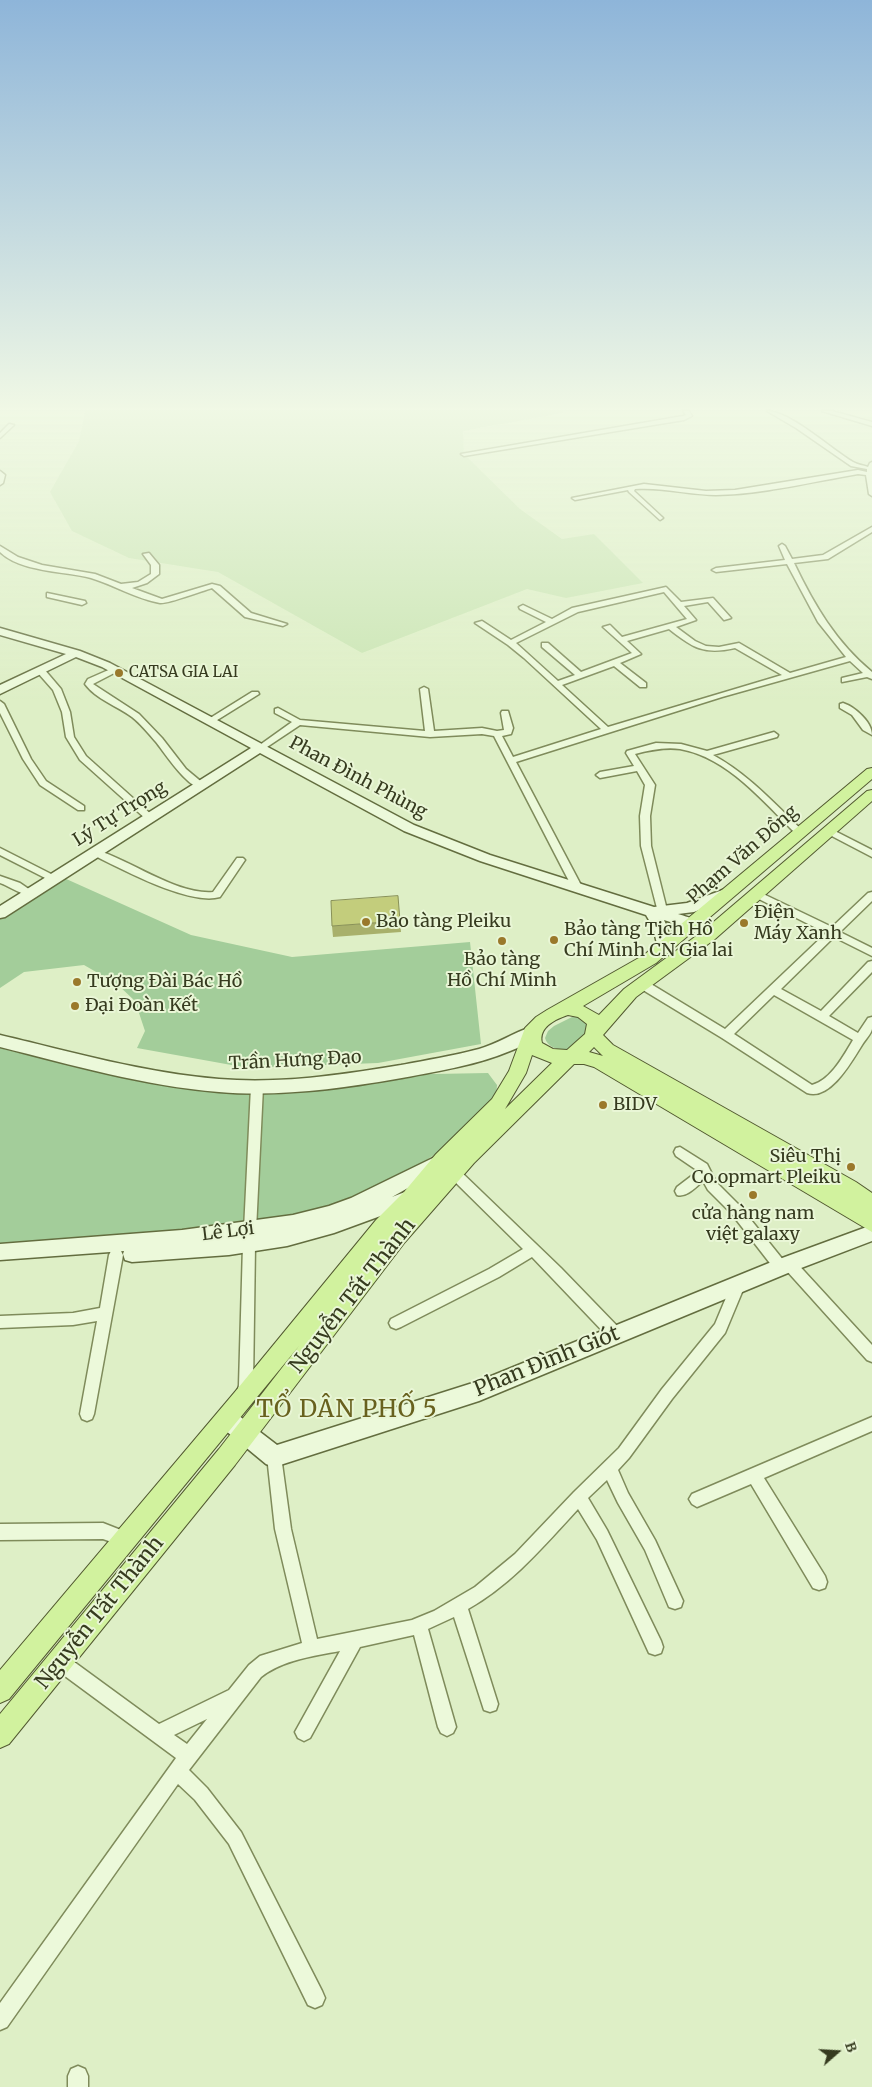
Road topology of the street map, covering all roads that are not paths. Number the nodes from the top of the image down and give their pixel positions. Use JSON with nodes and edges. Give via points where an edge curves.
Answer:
{"nodes":[{"id":1,"x":649,"y":508,"type":"edge"},
{"id":2,"x":660,"y":518,"type":"dead end"},
{"id":3,"x":872,"y":529,"type":"edge"},
{"id":4,"x":782,"y":546,"type":"dead end"},
{"id":5,"x":0,"y":548,"type":"edge"},
{"id":6,"x":147,"y":554,"type":"dead end"},
{"id":7,"x":789,"y":560,"type":"junction"},
{"id":8,"x":716,"y":570,"type":"dead end"},
{"id":9,"x":98,"y":578,"type":"junction"},
{"id":10,"x":50,"y":595,"type":"dead end"},
{"id":11,"x":82,"y":603,"type":"dead end"},
{"id":12,"x":680,"y":604,"type":"junction"},
{"id":13,"x":523,"y":607,"type":"dead end"},
{"id":14,"x":727,"y":618,"type":"dead end"},
{"id":15,"x":552,"y":622,"type":"junction"},
{"id":16,"x":479,"y":623,"type":"dead end"},
{"id":17,"x":284,"y":624,"type":"dead end"},
{"id":18,"x":607,"y":627,"type":"dead end"},
{"id":19,"x":671,"y":627,"type":"junction"},
{"id":20,"x":0,"y":631,"type":"edge"},
{"id":21,"x":621,"y":640,"type":"junction"},
{"id":22,"x":511,"y":643,"type":"junction"},
{"id":23,"x":545,"y":645,"type":"dead end"},
{"id":24,"x":76,"y":653,"type":"junction"},
{"id":25,"x":851,"y":658,"type":"junction"},
{"id":26,"x":614,"y":662,"type":"junction"},
{"id":27,"x":116,"y":670,"type":"junction"},
{"id":28,"x":40,"y":671,"type":"junction"},
{"id":29,"x":580,"y":675,"type":"junction"},
{"id":30,"x":788,"y":675,"type":"junction"},
{"id":31,"x":871,"y":676,"type":"edge"},
{"id":32,"x":845,"y":680,"type":"dead end"},
{"id":33,"x":557,"y":684,"type":"junction"},
{"id":34,"x":643,"y":685,"type":"dead end"},
{"id":35,"x":0,"y":690,"type":"edge"},
{"id":36,"x":424,"y":690,"type":"dead end"},
{"id":37,"x":255,"y":694,"type":"dead end"},
{"id":38,"x":0,"y":704,"type":"edge"},
{"id":39,"x":843,"y":706,"type":"dead end"},
{"id":40,"x":278,"y":712,"type":"dead end"},
{"id":41,"x":505,"y":713,"type":"dead end"},
{"id":42,"x":211,"y":720,"type":"junction"},
{"id":43,"x":298,"y":722,"type":"junction"},
{"id":44,"x":605,"y":730,"type":"junction"},
{"id":45,"x":872,"y":732,"type":"edge"},
{"id":46,"x":430,"y":734,"type":"junction"},
{"id":47,"x":497,"y":734,"type":"junction"},
{"id":48,"x":774,"y":735,"type":"dead end"},
{"id":49,"x":261,"y":747,"type":"junction"},
{"id":50,"x":707,"y":754,"type":"junction"},
{"id":51,"x":512,"y":760,"type":"junction"},
{"id":52,"x":638,"y":768,"type":"junction"},
{"id":53,"x":600,"y":775,"type":"dead end"},
{"id":54,"x":868,"y":780,"type":"edge"},
{"id":55,"x":201,"y":786,"type":"junction"},
{"id":56,"x":872,"y":794,"type":"edge"},
{"id":57,"x":80,"y":808,"type":"dead end"},
{"id":58,"x":150,"y":818,"type":"junction"},
{"id":59,"x":829,"y":831,"type":"junction"},
{"id":60,"x":799,"y":832,"type":"junction"},
{"id":61,"x":0,"y":851,"type":"edge"},
{"id":62,"x":96,"y":852,"type":"junction"},
{"id":63,"x":872,"y":854,"type":"edge"},
{"id":64,"x":240,"y":860,"type":"dead end"},
{"id":65,"x":0,"y":879,"type":"edge"},
{"id":66,"x":54,"y":879,"type":"junction"},
{"id":67,"x":577,"y":887,"type":"junction"},
{"id":68,"x":728,"y":893,"type":"junction"},
{"id":69,"x":31,"y":894,"type":"junction"},
{"id":70,"x":757,"y":894,"type":"junction"},
{"id":71,"x":872,"y":896,"type":"edge"},
{"id":72,"x":707,"y":912,"type":"junction"},
{"id":73,"x":0,"y":913,"type":"edge"},
{"id":74,"x":659,"y":913,"type":"junction"},
{"id":75,"x":692,"y":924,"type":"junction"},
{"id":76,"x":833,"y":932,"type":"junction"},
{"id":77,"x":708,"y":935,"type":"junction"},
{"id":78,"x":664,"y":948,"type":"junction"},
{"id":79,"x":872,"y":952,"type":"edge"},
{"id":80,"x":872,"y":965,"type":"edge"},
{"id":81,"x":642,"y":984,"type":"junction"},
{"id":82,"x":774,"y":990,"type":"junction"},
{"id":83,"x":561,"y":1010,"type":"junction"},
{"id":84,"x":822,"y":1017,"type":"junction"},
{"id":85,"x":872,"y":1021,"type":"edge"},
{"id":86,"x":531,"y":1033,"type":"junction"},
{"id":87,"x":594,"y":1035,"type":"junction"},
{"id":88,"x":726,"y":1035,"type":"junction"},
{"id":89,"x":860,"y":1039,"type":"junction"},
{"id":90,"x":0,"y":1041,"type":"edge"},
{"id":91,"x":570,"y":1058,"type":"junction"},
{"id":92,"x":257,"y":1087,"type":"junction"},
{"id":93,"x":680,"y":1152,"type":"dead end"},
{"id":94,"x":446,"y":1172,"type":"junction"},
{"id":95,"x":706,"y":1172,"type":"junction"},
{"id":96,"x":681,"y":1191,"type":"dead end"},
{"id":97,"x":411,"y":1198,"type":"junction"},
{"id":98,"x":872,"y":1204,"type":"edge"},
{"id":99,"x":872,"y":1223,"type":"edge"},
{"id":100,"x":872,"y":1233,"type":"edge"},
{"id":101,"x":249,"y":1237,"type":"junction"},
{"id":102,"x":532,"y":1250,"type":"junction"},
{"id":103,"x":0,"y":1252,"type":"edge"},
{"id":104,"x":116,"y":1255,"type":"junction"},
{"id":105,"x":0,"y":1262,"type":"edge"},
{"id":106,"x":785,"y":1266,"type":"junction"},
{"id":107,"x":738,"y":1285,"type":"junction"},
{"id":108,"x":106,"y":1313,"type":"junction"},
{"id":109,"x":0,"y":1322,"type":"edge"},
{"id":110,"x":396,"y":1323,"type":"dead end"},
{"id":111,"x":616,"y":1335,"type":"junction"},
{"id":112,"x":872,"y":1355,"type":"edge"},
{"id":113,"x":242,"y":1401,"type":"junction"},
{"id":114,"x":87,"y":1414,"type":"dead end"},
{"id":115,"x":227,"y":1419,"type":"junction"},
{"id":116,"x":872,"y":1424,"type":"edge"},
{"id":117,"x":245,"y":1433,"type":"junction"},
{"id":118,"x":274,"y":1456,"type":"junction"},
{"id":119,"x":609,"y":1468,"type":"junction"},
{"id":120,"x":754,"y":1476,"type":"junction"},
{"id":121,"x":579,"y":1497,"type":"junction"},
{"id":122,"x":697,"y":1499,"type":"dead end"},
{"id":123,"x":0,"y":1532,"type":"edge"},
{"id":124,"x":126,"y":1538,"type":"junction"},
{"id":125,"x":819,"y":1582,"type":"dead end"},
{"id":126,"x":675,"y":1601,"type":"dead end"},
{"id":127,"x":459,"y":1607,"type":"junction"},
{"id":128,"x":419,"y":1625,"type":"junction"},
{"id":129,"x":355,"y":1638,"type":"junction"},
{"id":130,"x":655,"y":1647,"type":"dead end"},
{"id":131,"x":311,"y":1648,"type":"junction"},
{"id":132,"x":60,"y":1662,"type":"junction"},
{"id":133,"x":0,"y":1690,"type":"edge"},
{"id":134,"x":235,"y":1696,"type":"junction"},
{"id":135,"x":490,"y":1704,"type":"dead end"},
{"id":136,"x":447,"y":1727,"type":"dead end"},
{"id":137,"x":304,"y":1732,"type":"dead end"},
{"id":138,"x":157,"y":1734,"type":"junction"},
{"id":139,"x":0,"y":1736,"type":"edge"},
{"id":140,"x":183,"y":1764,"type":"junction"},
{"id":141,"x":315,"y":1998,"type":"dead end"},
{"id":142,"x":0,"y":2020,"type":"edge"}],
"edges":[{"from":1,"to":2,"type":"street"},
{"from":3,"to":7,"type":"street","via":[[825,557]]},
{"from":4,"to":7,"type":"street"},
{"from":5,"to":9,"type":"street","via":[[15,559]]},
{"from":6,"to":9,"type":"street","via":[[156,570],[148,580],[130,586]]},
{"from":7,"to":8,"type":"street"},
{"from":7,"to":25,"type":"street","via":[[818,616]]},
{"from":9,"to":17,"type":"street","via":[[162,601],[212,586],[248,615]]},
{"from":10,"to":11,"type":"street"},
{"from":12,"to":14,"type":"street","via":[[710,600]]},
{"from":12,"to":15,"type":"street","via":[[664,589],[575,610]]},
{"from":12,"to":19,"type":"street","via":[[692,620]]},
{"from":13,"to":15,"type":"street"},
{"from":15,"to":22,"type":"street"},
{"from":16,"to":22,"type":"street"},
{"from":18,"to":21,"type":"street"},
{"from":19,"to":21,"type":"street"},
{"from":19,"to":30,"type":"street","via":[[704,647],[716,650],[738,646]]},
{"from":20,"to":24,"type":"street","name":"Phan Đình Phùng"},
{"from":21,"to":26,"type":"street","via":[[637,654]]},
{"from":22,"to":33,"type":"street"},
{"from":23,"to":29,"type":"street"},
{"from":24,"to":27,"type":"street","name":"Phan Đình Phùng"},
{"from":24,"to":28,"type":"street"},
{"from":25,"to":30,"type":"street"},
{"from":25,"to":31,"type":"street"},
{"from":26,"to":29,"type":"street"},
{"from":26,"to":34,"type":"street"},
{"from":27,"to":42,"type":"street","name":"Phan Đình Phùng"},
{"from":27,"to":55,"type":"street","via":[[89,684],[136,716],[183,771]]},
{"from":28,"to":35,"type":"street"},
{"from":28,"to":58,"type":"street","via":[[57,689],[66,712],[70,738],[83,758]]},
{"from":29,"to":33,"type":"street"},
{"from":30,"to":44,"type":"street"},
{"from":31,"to":32,"type":"street"},
{"from":33,"to":44,"type":"street"},
{"from":36,"to":46,"type":"street"},
{"from":37,"to":42,"type":"street"},
{"from":38,"to":57,"type":"street","via":[[27,759],[43,783]]},
{"from":39,"to":45,"type":"street","via":[[856,713]]},
{"from":40,"to":43,"type":"street"},
{"from":41,"to":47,"type":"street","via":[[510,728],[508,732]]},
{"from":42,"to":49,"type":"street","name":"Phan Đình Phùng"},
{"from":43,"to":46,"type":"street"},
{"from":43,"to":49,"type":"street"},
{"from":44,"to":51,"type":"street"},
{"from":46,"to":47,"type":"street","via":[[482,731]]},
{"from":47,"to":51,"type":"street"},
{"from":48,"to":50,"type":"street"},
{"from":49,"to":55,"type":"street","name":"Lý Tự Trọng"},
{"from":49,"to":67,"type":"street","name":"Phan Đình Phùng","via":[[409,828],[485,858]]},
{"from":50,"to":52,"type":"street","via":[[680,746],[650,748],[630,754]]},
{"from":50,"to":60,"type":"street","via":[[761,792]]},
{"from":51,"to":67,"type":"street"},
{"from":52,"to":53,"type":"street"},
{"from":52,"to":74,"type":"street","via":[[650,785],[645,816],[646,846]]},
{"from":54,"to":60,"type":"main road","name":"Phạm Văn Đồng"},
{"from":55,"to":58,"type":"street","name":"Lý Tự Trọng"},
{"from":56,"to":59,"type":"main road"},
{"from":58,"to":62,"type":"street","name":"Lý Tự Trọng"},
{"from":59,"to":63,"type":"street"},
{"from":59,"to":70,"type":"main road"},
{"from":60,"to":68,"type":"main road","name":"Phạm Văn Đồng"},
{"from":61,"to":66,"type":"street"},
{"from":62,"to":64,"type":"street","via":[[143,876],[212,897]]},
{"from":62,"to":66,"type":"street","name":"Lý Tự Trọng"},
{"from":65,"to":69,"type":"street"},
{"from":66,"to":69,"type":"street","name":"Lý Tự Trọng"},
{"from":67,"to":74,"type":"street","name":"Phan Đình Phùng"},
{"from":68,"to":72,"type":"main road","name":"Phạm Văn Đồng"},
{"from":68,"to":74,"type":"street","via":[[689,908]]},
{"from":69,"to":73,"type":"street","name":"Lý Tự Trọng"},
{"from":70,"to":76,"type":"street"},
{"from":70,"to":77,"type":"main road"},
{"from":71,"to":76,"type":"street"},
{"from":72,"to":74,"type":"street"},
{"from":72,"to":75,"type":"main road","name":"Phạm Văn Đồng"},
{"from":74,"to":75,"type":"street","name":"Phan Đình Phùng"},
{"from":74,"to":78,"type":"street"},
{"from":75,"to":77,"type":"street","name":"Phan Đình Phùng"},
{"from":75,"to":78,"type":"main road","name":"Phạm Văn Đồng"},
{"from":76,"to":79,"type":"street"},
{"from":76,"to":82,"type":"street"},
{"from":77,"to":81,"type":"main road"},
{"from":78,"to":83,"type":"main road","name":"Phạm Văn Đồng","via":[[615,981]]},
{"from":80,"to":84,"type":"street"},
{"from":81,"to":87,"type":"main road","via":[[612,1011]]},
{"from":81,"to":88,"type":"street"},
{"from":82,"to":84,"type":"street"},
{"from":82,"to":88,"type":"street"},
{"from":83,"to":86,"type":"main road","via":[[540,1022]]},
{"from":83,"to":87,"type":"main road","via":[[575,1009],[588,1014],[595,1024]]},
{"from":84,"to":89,"type":"street"},
{"from":85,"to":89,"type":"street"},
{"from":86,"to":91,"type":"main road","via":[[531,1040],[539,1052],[554,1058]]},
{"from":86,"to":92,"type":"street","name":"Trần Hưng Đạo","via":[[506,1047],[425,1067],[358,1078]]},
{"from":86,"to":94,"type":"main road","name":"Nguyễn Tất Thành","via":[[509,1088]]},
{"from":87,"to":91,"type":"main road"},
{"from":87,"to":98,"type":"main road","via":[[608,1050]]},
{"from":88,"to":89,"type":"street","via":[[811,1090],[823,1087],[841,1068]]},
{"from":90,"to":92,"type":"street","name":"Trần Hưng Đạo","via":[[194,1084]]},
{"from":91,"to":94,"type":"main road","name":"Nguyễn Tất Thành","via":[[473,1151]]},
{"from":91,"to":99,"type":"main road","via":[[584,1057],[600,1062]]},
{"from":92,"to":101,"type":"street"},
{"from":93,"to":95,"type":"street"},
{"from":94,"to":97,"type":"main road","name":"Nguyễn Tất Thành"},
{"from":94,"to":101,"type":"street","name":"Lê Lợi","via":[[331,1213]]},
{"from":94,"to":102,"type":"street"},
{"from":94,"to":117,"type":"main road","name":"Nguyễn Tất Thành"},
{"from":95,"to":96,"type":"street"},
{"from":95,"to":106,"type":"street","via":[[712,1186]]},
{"from":97,"to":101,"type":"street","via":[[312,1232]]},
{"from":97,"to":113,"type":"main road","name":"Nguyễn Tất Thành","via":[[383,1226]]},
{"from":100,"to":106,"type":"street","name":"Phan Đình Giót"},
{"from":101,"to":103,"type":"street","name":"Lê Lợi"},
{"from":101,"to":104,"type":"street"},
{"from":101,"to":113,"type":"street","via":[[246,1385]]},
{"from":102,"to":110,"type":"street"},
{"from":102,"to":111,"type":"street"},
{"from":104,"to":105,"type":"street"},
{"from":104,"to":108,"type":"street"},
{"from":106,"to":107,"type":"street","name":"Phan Đình Giót"},
{"from":106,"to":112,"type":"street"},
{"from":107,"to":111,"type":"street","name":"Phan Đình Giót"},
{"from":107,"to":119,"type":"street","via":[[720,1328]]},
{"from":108,"to":109,"type":"street","via":[[73,1319]]},
{"from":108,"to":114,"type":"street"},
{"from":111,"to":118,"type":"street","name":"Phan Đình Giót","via":[[479,1390]]},
{"from":113,"to":115,"type":"main road","name":"Nguyễn Tất Thành"},
{"from":115,"to":117,"type":"street"},
{"from":115,"to":124,"type":"main road","name":"Nguyễn Tất Thành"},
{"from":116,"to":120,"type":"street"},
{"from":117,"to":118,"type":"street"},
{"from":117,"to":132,"type":"main road","name":"Nguyễn Tất Thành"},
{"from":118,"to":131,"type":"street","via":[[283,1529]]},
{"from":119,"to":121,"type":"street"},
{"from":119,"to":126,"type":"street"},
{"from":120,"to":122,"type":"street"},
{"from":120,"to":125,"type":"street"},
{"from":121,"to":127,"type":"street","via":[[530,1552]]},
{"from":121,"to":130,"type":"street","via":[[602,1535]]},
{"from":123,"to":124,"type":"street","via":[[103,1531]]},
{"from":124,"to":133,"type":"main road","name":"Nguyễn Tất Thành"},
{"from":127,"to":128,"type":"street"},
{"from":127,"to":135,"type":"street"},
{"from":128,"to":129,"type":"street"},
{"from":128,"to":136,"type":"street"},
{"from":129,"to":131,"type":"street"},
{"from":129,"to":137,"type":"street"},
{"from":131,"to":134,"type":"street","via":[[266,1662]]},
{"from":132,"to":138,"type":"street"},
{"from":132,"to":139,"type":"main road","name":"Nguyễn Tất Thành"},
{"from":134,"to":138,"type":"street"},
{"from":134,"to":140,"type":"street"},
{"from":138,"to":140,"type":"street"},
{"from":140,"to":141,"type":"street","via":[[201,1794],[235,1838]]},
{"from":140,"to":142,"type":"street"}]}
